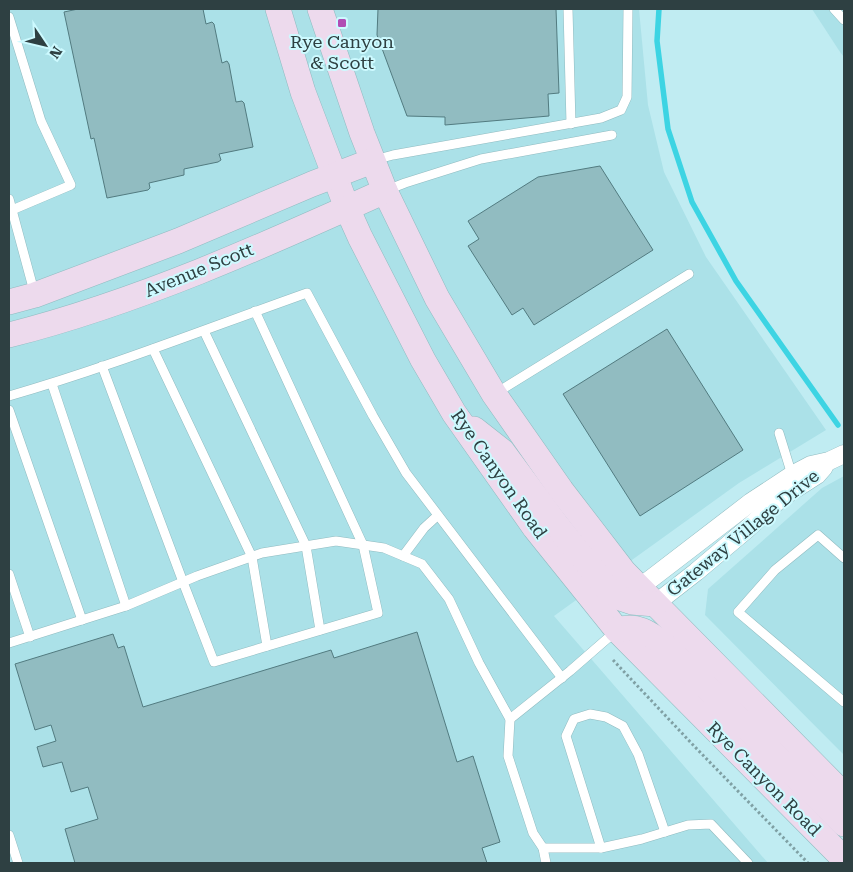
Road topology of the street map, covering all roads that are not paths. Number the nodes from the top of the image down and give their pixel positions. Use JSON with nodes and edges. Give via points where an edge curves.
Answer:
{"nodes":[{"id":1,"x":278,"y":9,"type":"edge"},
{"id":2,"x":320,"y":9,"type":"edge"},
{"id":3,"x":568,"y":9,"type":"edge"},
{"id":4,"x":628,"y":9,"type":"edge"},
{"id":5,"x":834,"y":9,"type":"edge"},
{"id":6,"x":9,"y":16,"type":"edge"},
{"id":7,"x":844,"y":20,"type":"edge"},
{"id":8,"x":571,"y":124,"type":"junction"},
{"id":9,"x":612,"y":135,"type":"dead end"},
{"id":10,"x":372,"y":161,"type":"junction"},
{"id":11,"x":334,"y":175,"type":"junction"},
{"id":12,"x":385,"y":191,"type":"junction"},
{"id":13,"x":9,"y":199,"type":"edge"},
{"id":14,"x":347,"y":208,"type":"junction"},
{"id":15,"x":12,"y":210,"type":"junction"},
{"id":16,"x":689,"y":274,"type":"dead end"},
{"id":17,"x":35,"y":294,"type":"junction"},
{"id":18,"x":9,"y":302,"type":"edge"},
{"id":19,"x":255,"y":311,"type":"junction"},
{"id":20,"x":204,"y":331,"type":"junction"},
{"id":21,"x":9,"y":335,"type":"edge"},
{"id":22,"x":153,"y":349,"type":"junction"},
{"id":23,"x":102,"y":366,"type":"junction"},
{"id":24,"x":52,"y":384,"type":"junction"},
{"id":25,"x":494,"y":394,"type":"junction"},
{"id":26,"x":9,"y":396,"type":"edge"},
{"id":27,"x":9,"y":410,"type":"edge"},
{"id":28,"x":454,"y":413,"type":"junction"},
{"id":29,"x":779,"y":433,"type":"dead end"},
{"id":30,"x":837,"y":457,"type":"edge"},
{"id":31,"x":792,"y":475,"type":"junction"},
{"id":32,"x":437,"y":516,"type":"junction"},
{"id":33,"x":363,"y":545,"type":"junction"},
{"id":34,"x":306,"y":546,"type":"junction"},
{"id":35,"x":403,"y":556,"type":"junction"},
{"id":36,"x":252,"y":557,"type":"junction"},
{"id":37,"x":844,"y":558,"type":"edge"},
{"id":38,"x":9,"y":574,"type":"edge"},
{"id":39,"x":183,"y":582,"type":"junction"},
{"id":40,"x":647,"y":596,"type":"junction"},
{"id":41,"x":126,"y":606,"type":"junction"},
{"id":42,"x":82,"y":620,"type":"junction"},
{"id":43,"x":320,"y":630,"type":"junction"},
{"id":44,"x":617,"y":630,"type":"junction"},
{"id":45,"x":30,"y":636,"type":"junction"},
{"id":46,"x":9,"y":643,"type":"edge"},
{"id":47,"x":268,"y":646,"type":"junction"},
{"id":48,"x":562,"y":678,"type":"junction"},
{"id":49,"x":844,"y":702,"type":"edge"},
{"id":50,"x":510,"y":719,"type":"junction"},
{"id":51,"x":844,"y":796,"type":"edge"},
{"id":52,"x":844,"y":824,"type":"edge"},
{"id":53,"x":665,"y":832,"type":"junction"},
{"id":54,"x":9,"y":835,"type":"edge"},
{"id":55,"x":543,"y":848,"type":"junction"},
{"id":56,"x":602,"y":848,"type":"junction"},
{"id":57,"x":844,"y":859,"type":"edge"},
{"id":58,"x":18,"y":863,"type":"edge"},
{"id":59,"x":546,"y":863,"type":"edge"},
{"id":60,"x":748,"y":863,"type":"edge"}],
"edges":[{"from":1,"to":11,"type":"main road","name":"Rye Canyon Road","via":[[303,92]]},
{"from":2,"to":10,"type":"main road"},
{"from":3,"to":8,"type":"lane"},
{"from":4,"to":8,"type":"lane","via":[[627,97],[622,110]]},
{"from":5,"to":7,"type":"lane"},
{"from":6,"to":15,"type":"lane","via":[[41,121],[71,185]]},
{"from":8,"to":10,"type":"lane"},
{"from":9,"to":12,"type":"lane","via":[[481,159]]},
{"from":10,"to":11,"type":"main road","name":"Avenue Scott"},
{"from":10,"to":12,"type":"main road"},
{"from":11,"to":14,"type":"main road","name":"Rye Canyon Road"},
{"from":11,"to":17,"type":"main road","name":"Avenue Scott","via":[[178,241]]},
{"from":12,"to":14,"type":"main road","name":"Avenue Scott"},
{"from":12,"to":25,"type":"main road","via":[[437,298]]},
{"from":13,"to":15,"type":"lane"},
{"from":14,"to":21,"type":"main road","name":"Avenue Scott","via":[[178,280],[53,324]]},
{"from":14,"to":28,"type":"main road","name":"Rye Canyon Road","via":[[423,360]]},
{"from":15,"to":17,"type":"lane"},
{"from":16,"to":25,"type":"lane"},
{"from":17,"to":18,"type":"main road","name":"Avenue Scott"},
{"from":19,"to":20,"type":"lane"},
{"from":19,"to":32,"type":"lane","via":[[307,293],[406,473]]},
{"from":19,"to":33,"type":"lane"},
{"from":20,"to":22,"type":"lane"},
{"from":20,"to":34,"type":"lane"},
{"from":22,"to":23,"type":"lane"},
{"from":22,"to":36,"type":"lane"},
{"from":23,"to":24,"type":"lane"},
{"from":23,"to":39,"type":"lane"},
{"from":24,"to":26,"type":"lane"},
{"from":24,"to":41,"type":"lane"},
{"from":25,"to":40,"type":"main road","via":[[560,490]]},
{"from":27,"to":42,"type":"lane"},
{"from":28,"to":40,"type":"main road","via":[[502,451],[607,588],[632,602]]},
{"from":28,"to":44,"type":"main road","name":"Rye Canyon Road","via":[[535,528]]},
{"from":29,"to":31,"type":"lane"},
{"from":30,"to":31,"type":"street","name":"Gateway Village Drive"},
{"from":30,"to":40,"type":"street","name":"Gateway Village Drive","via":[[817,475],[780,498],[733,542]]},
{"from":31,"to":40,"type":"street","name":"Gateway Village Drive","via":[[707,534]]},
{"from":32,"to":35,"type":"lane"},
{"from":32,"to":48,"type":"lane"},
{"from":33,"to":34,"type":"lane","via":[[336,541]]},
{"from":33,"to":35,"type":"lane","via":[[384,548]]},
{"from":33,"to":43,"type":"lane","via":[[378,613]]},
{"from":34,"to":36,"type":"lane"},
{"from":34,"to":43,"type":"lane"},
{"from":35,"to":50,"type":"lane","via":[[422,564],[449,599]]},
{"from":36,"to":39,"type":"lane"},
{"from":36,"to":47,"type":"lane"},
{"from":37,"to":49,"type":"lane","via":[[818,535],[776,570],[738,612]]},
{"from":38,"to":45,"type":"lane"},
{"from":39,"to":41,"type":"lane"},
{"from":39,"to":47,"type":"lane","via":[[214,662]]},
{"from":40,"to":51,"type":"main road"},
{"from":41,"to":42,"type":"lane"},
{"from":42,"to":45,"type":"lane"},
{"from":43,"to":47,"type":"lane"},
{"from":44,"to":48,"type":"lane"},
{"from":44,"to":52,"type":"main road","via":[[626,627],[642,629],[664,644]]},
{"from":44,"to":57,"type":"main road","name":"Rye Canyon Road"},
{"from":45,"to":46,"type":"lane"},
{"from":48,"to":50,"type":"lane"},
{"from":50,"to":55,"type":"lane","via":[[508,756],[532,833]]},
{"from":53,"to":56,"type":"lane"},
{"from":53,"to":56,"type":"lane","via":[[638,754],[623,726],[606,717],[590,714],[574,719],[566,736]]},
{"from":53,"to":60,"type":"lane","via":[[688,825],[711,824]]},
{"from":54,"to":58,"type":"lane"},
{"from":55,"to":56,"type":"lane"},
{"from":55,"to":59,"type":"lane"}]}
